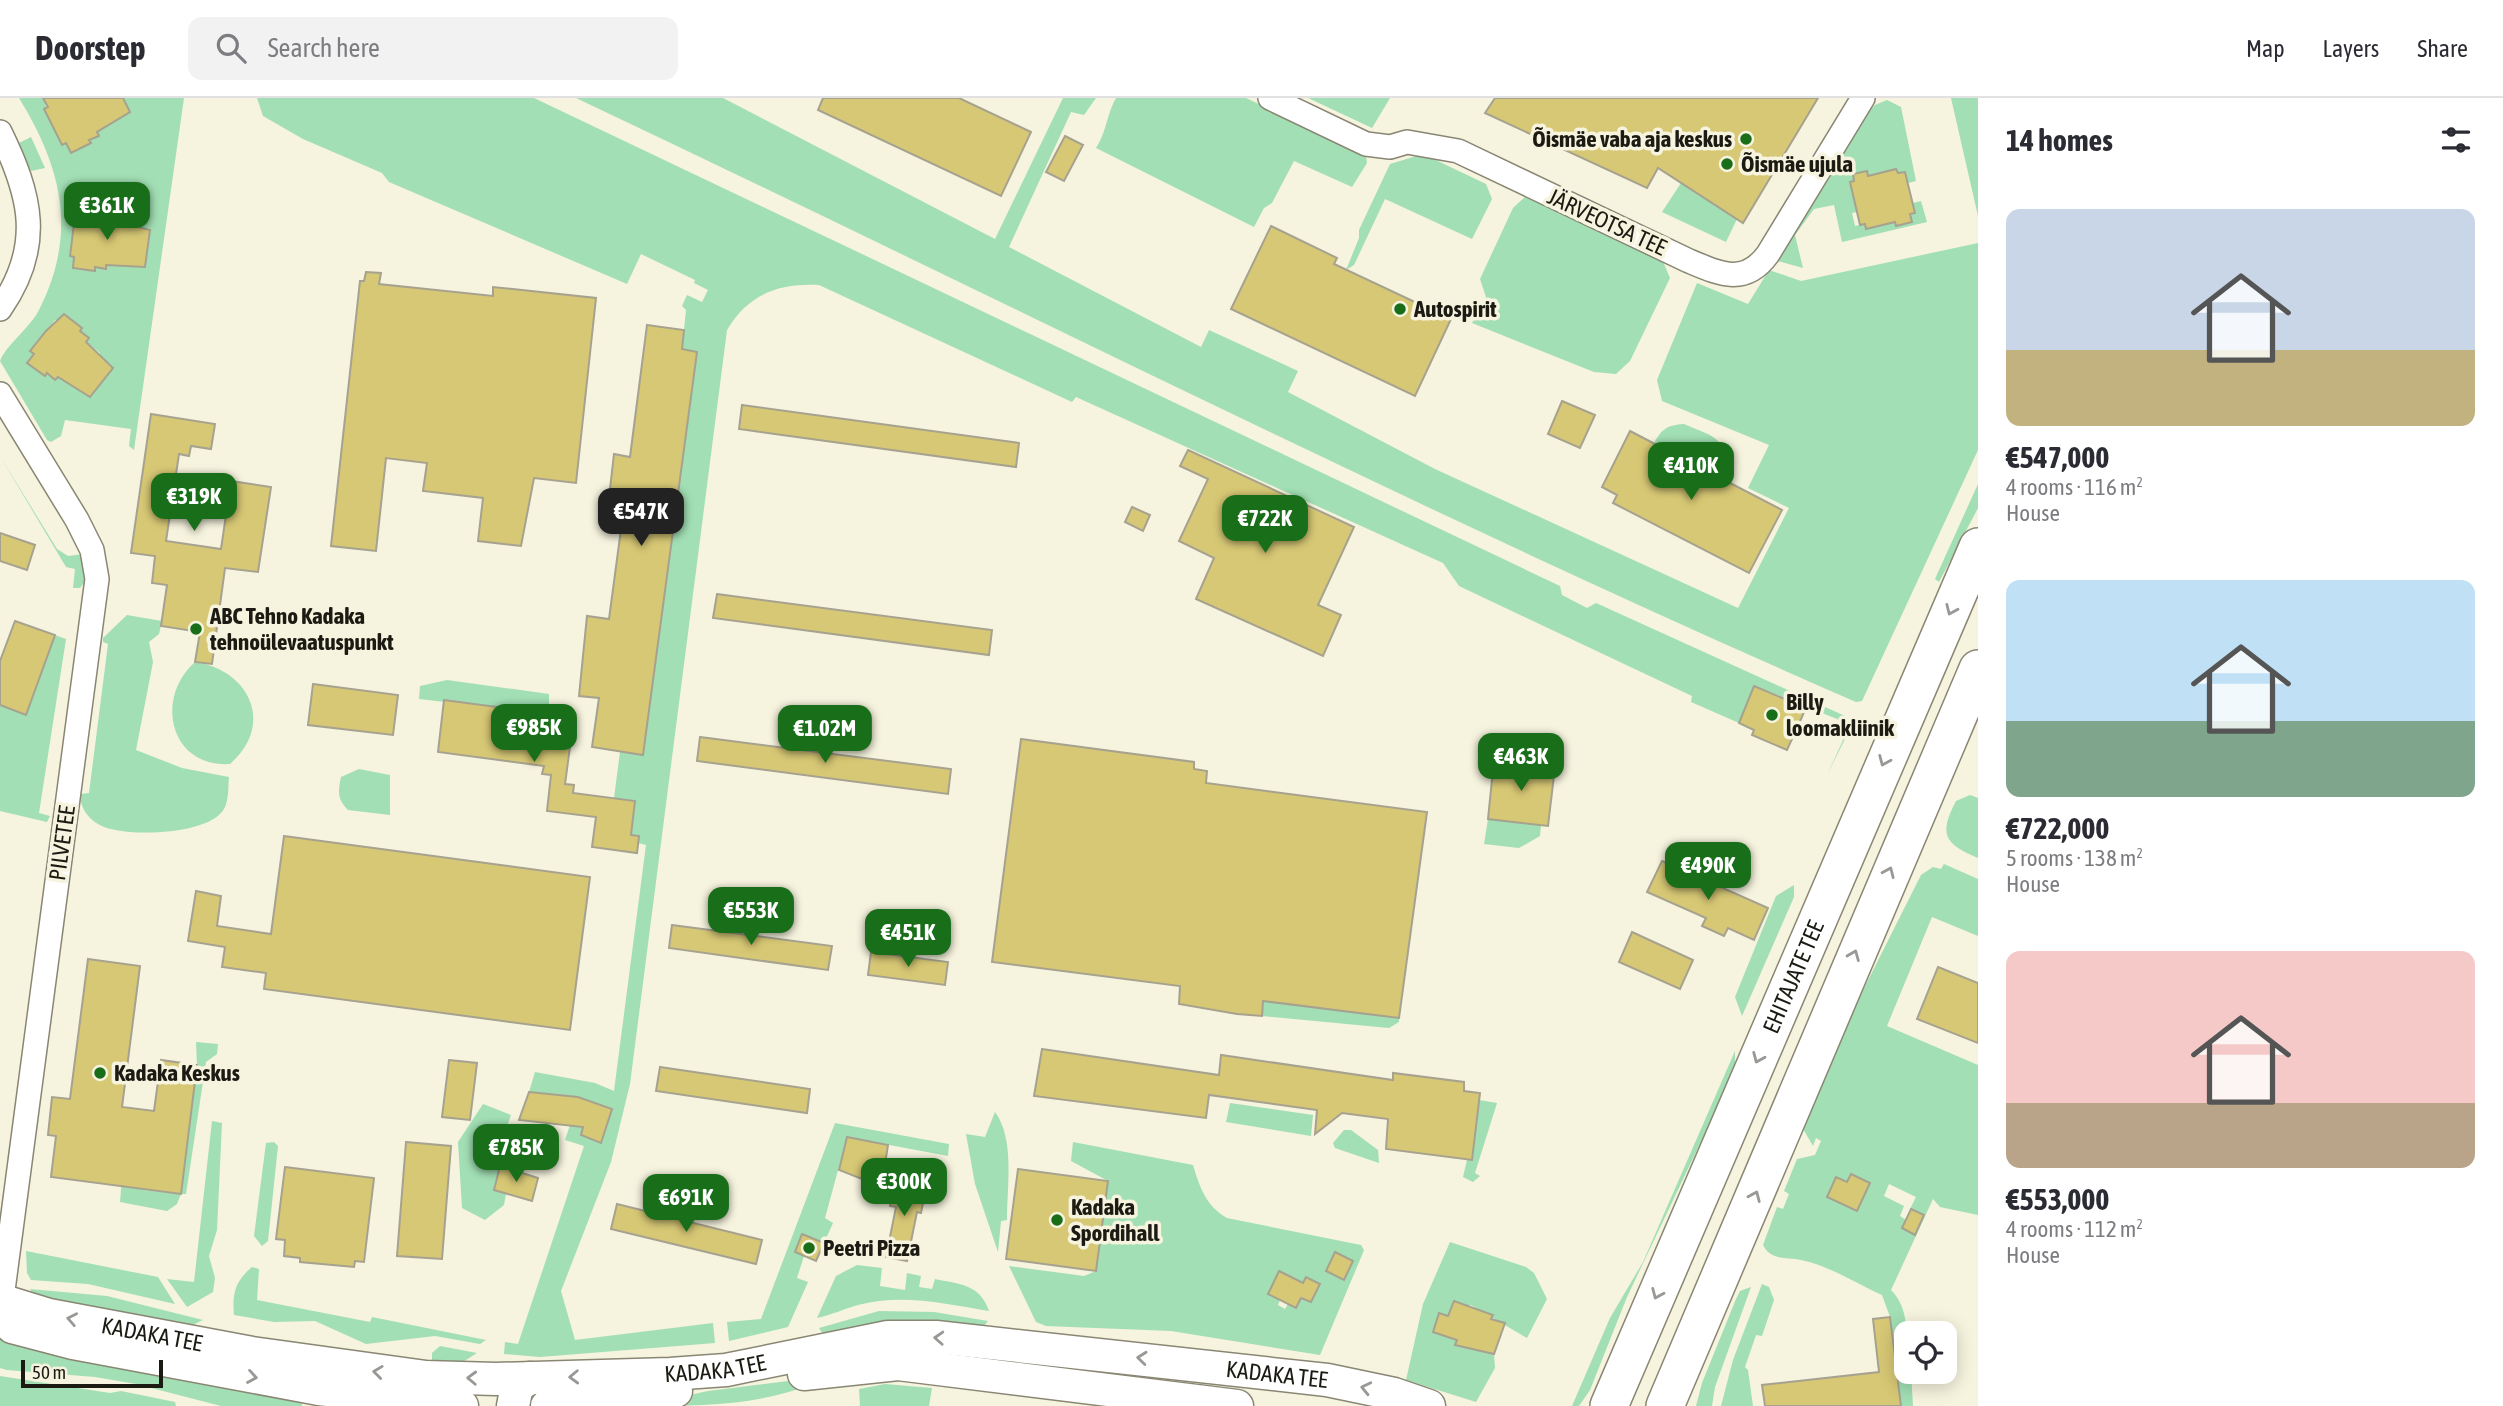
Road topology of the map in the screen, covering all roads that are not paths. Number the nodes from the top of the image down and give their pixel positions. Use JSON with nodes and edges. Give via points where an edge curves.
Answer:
{"nodes":[{"id":1,"x":1270,"y":98,"type":"edge"},
{"id":2,"x":1863,"y":98,"type":"edge"},
{"id":3,"x":0,"y":132,"type":"edge"},
{"id":4,"x":7,"y":166,"type":"edge"},
{"id":5,"x":0,"y":309,"type":"edge"},
{"id":6,"x":0,"y":394,"type":"edge"},
{"id":7,"x":1978,"y":547,"type":"edge"},
{"id":8,"x":1978,"y":669,"type":"edge"},
{"id":9,"x":6,"y":1237,"type":"edge"},
{"id":10,"x":1,"y":1310,"type":"edge"},
{"id":11,"x":1007,"y":1343,"type":"junction"},
{"id":12,"x":211,"y":1346,"type":"junction"},
{"id":13,"x":1064,"y":1350,"type":"junction"},
{"id":14,"x":1683,"y":1361,"type":"junction"},
{"id":15,"x":185,"y":1364,"type":"junction"},
{"id":16,"x":342,"y":1367,"type":"junction"},
{"id":17,"x":972,"y":1371,"type":"junction"},
{"id":18,"x":530,"y":1378,"type":"junction"},
{"id":19,"x":1038,"y":1380,"type":"junction"},
{"id":20,"x":315,"y":1398,"type":"edge"},
{"id":21,"x":1609,"y":1402,"type":"edge"},
{"id":22,"x":462,"y":1406,"type":"edge"},
{"id":23,"x":513,"y":1406,"type":"edge"},
{"id":24,"x":547,"y":1406,"type":"edge"},
{"id":25,"x":1237,"y":1406,"type":"edge"},
{"id":26,"x":1429,"y":1406,"type":"edge"},
{"id":27,"x":1665,"y":1406,"type":"edge"},
{"id":28,"x":1685,"y":1406,"type":"edge"}],
"edges":[{"from":1,"to":2,"type":"street","name":"JÄRVEOTSA TEE","via":[[1366,144],[1390,147],[1407,142],[1458,152],[1725,276],[1741,276],[1763,261]]},
{"from":3,"to":4,"type":"street"},
{"from":4,"to":5,"type":"street","via":[[27,196],[29,224],[19,272]]},
{"from":6,"to":9,"type":"street","name":"PILVETEE","via":[[87,540],[97,579]]},
{"from":7,"to":21,"type":"main road","name":"EHITAJATE TEE","one_way":true},
{"from":14,"to":8,"type":"main road","one_way":true},
{"from":9,"to":10,"type":"street","name":"PILVETEE"},
{"from":12,"to":10,"type":"main road","name":"KADAKA TEE","one_way":true},
{"from":10,"to":15,"type":"main road","name":"KADAKA TEE","via":[[73,1343]]},
{"from":11,"to":13,"type":"main road","name":"KADAKA TEE"},
{"from":11,"to":17,"type":"main road","via":[[994,1358]]},
{"from":11,"to":18,"type":"main road","name":"KADAKA TEE","one_way":true,"via":[[888,1337],[726,1370]]},
{"from":12,"to":15,"type":"main road"},
{"from":12,"to":16,"type":"main road","name":"KADAKA TEE"},
{"from":13,"to":19,"type":"main road","via":[[1040,1365]]},
{"from":26,"to":13,"type":"main road","name":"KADAKA TEE","one_way":true,"via":[[1327,1380]]},
{"from":14,"to":27,"type":"main road"},
{"from":14,"to":28,"type":"main road"},
{"from":15,"to":20,"type":"main road","name":"KADAKA TEE","one_way":true},
{"from":18,"to":16,"type":"main road","name":"KADAKA TEE","one_way":true,"via":[[414,1376]]},
{"from":16,"to":20,"type":"main road","via":[[322,1381]]},
{"from":17,"to":19,"type":"main road","name":"KADAKA TEE"},
{"from":17,"to":24,"type":"main road","name":"KADAKA TEE","via":[[898,1364],[863,1366]]},
{"from":18,"to":23,"type":"main road","via":[[517,1386]]},
{"from":19,"to":25,"type":"main road","name":"KADAKA TEE"},
{"from":20,"to":22,"type":"main road","name":"KADAKA TEE"}]}
